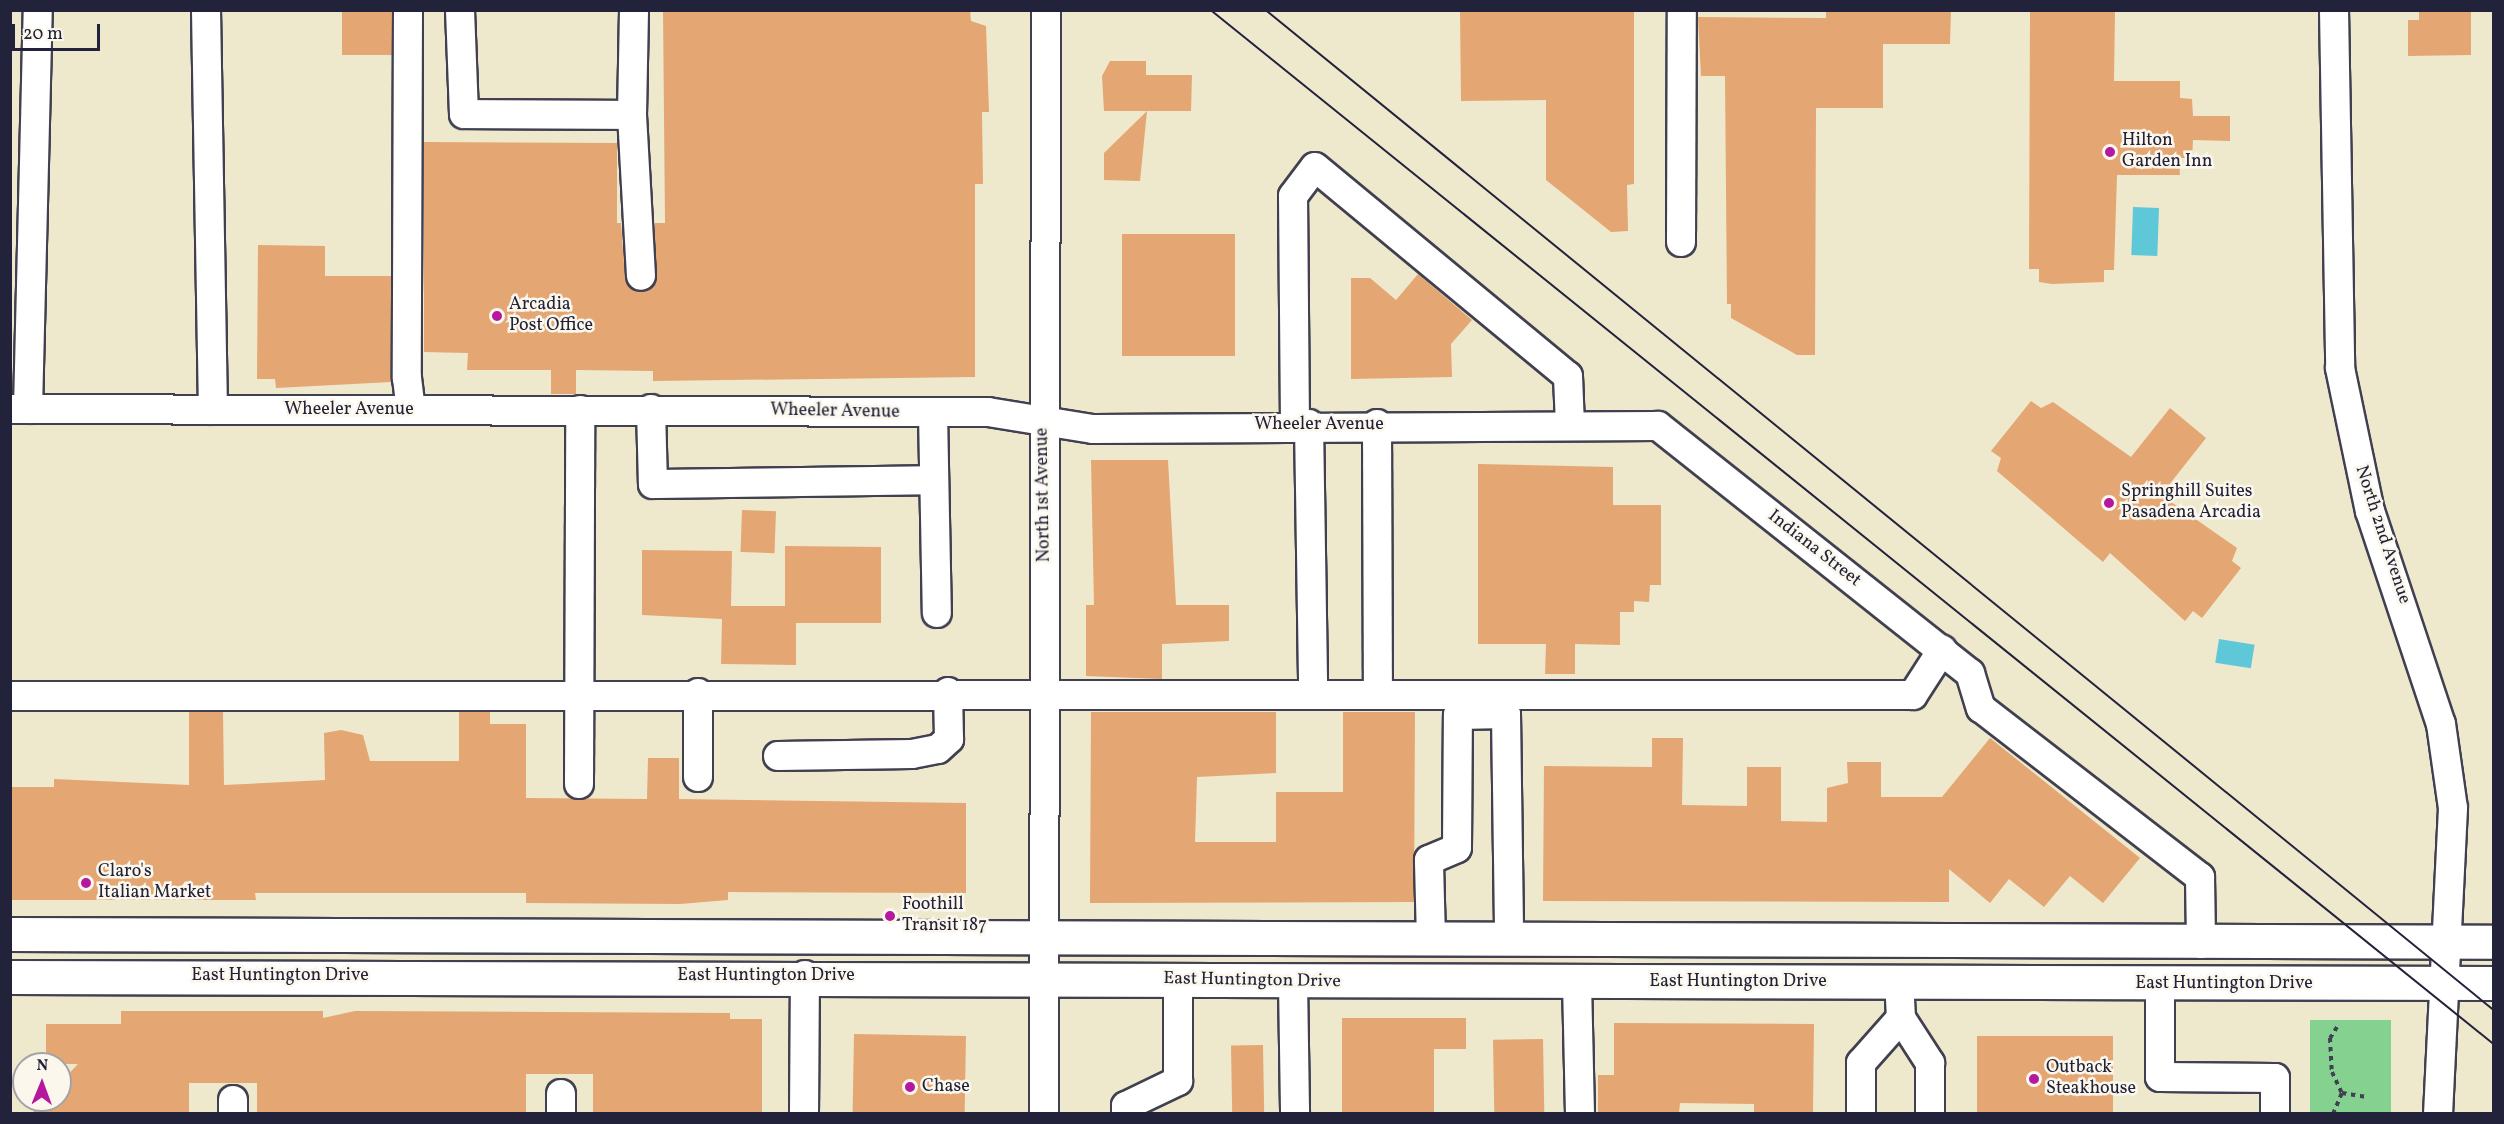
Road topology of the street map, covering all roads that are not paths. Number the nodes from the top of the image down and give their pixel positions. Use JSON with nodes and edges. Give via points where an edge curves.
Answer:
{"nodes":[{"id":1,"x":38,"y":10,"type":"edge"},
{"id":2,"x":206,"y":10,"type":"edge"},
{"id":3,"x":408,"y":10,"type":"edge"},
{"id":4,"x":460,"y":10,"type":"edge"},
{"id":5,"x":634,"y":10,"type":"edge"},
{"id":6,"x":1046,"y":10,"type":"edge"},
{"id":7,"x":1682,"y":10,"type":"edge"},
{"id":8,"x":2334,"y":10,"type":"edge"},
{"id":9,"x":632,"y":115,"type":"junction"},
{"id":10,"x":1681,"y":242,"type":"dead end"},
{"id":11,"x":21,"y":254,"type":"edge"},
{"id":12,"x":641,"y":276,"type":"dead end"},
{"id":13,"x":19,"y":409,"type":"edge"},
{"id":14,"x":651,"y":409,"type":"junction"},
{"id":15,"x":213,"y":410,"type":"junction"},
{"id":16,"x":411,"y":410,"type":"junction"},
{"id":17,"x":580,"y":410,"type":"junction"},
{"id":18,"x":933,"y":413,"type":"junction"},
{"id":19,"x":1044,"y":421,"type":"junction"},
{"id":20,"x":1302,"y":424,"type":"junction"},
{"id":21,"x":1377,"y":424,"type":"junction"},
{"id":22,"x":1570,"y":425,"type":"junction"},
{"id":23,"x":1658,"y":426,"type":"joint"},
{"id":24,"x":933,"y":480,"type":"junction"},
{"id":25,"x":937,"y":613,"type":"dead end"},
{"id":26,"x":1942,"y":650,"type":"junction"},
{"id":27,"x":948,"y":692,"type":"junction"},
{"id":28,"x":1045,"y":692,"type":"junction"},
{"id":29,"x":698,"y":693,"type":"junction"},
{"id":30,"x":1313,"y":693,"type":"junction"},
{"id":31,"x":579,"y":694,"type":"junction"},
{"id":32,"x":1378,"y":694,"type":"junction"},
{"id":33,"x":10,"y":696,"type":"edge"},
{"id":34,"x":778,"y":756,"type":"dead end"},
{"id":35,"x":698,"y":777,"type":"dead end"},
{"id":36,"x":579,"y":784,"type":"dead end"},
{"id":37,"x":1431,"y":924,"type":"junction"},
{"id":38,"x":1510,"y":925,"type":"junction"},
{"id":39,"x":10,"y":934,"type":"edge"},
{"id":40,"x":1045,"y":939,"type":"junction"},
{"id":41,"x":2445,"y":942,"type":"junction"},
{"id":42,"x":2493,"y":942,"type":"edge"},
{"id":43,"x":2201,"y":944,"type":"junction"},
{"id":44,"x":805,"y":975,"type":"junction"},
{"id":45,"x":10,"y":977,"type":"edge"},
{"id":46,"x":1044,"y":979,"type":"junction"},
{"id":47,"x":1178,"y":981,"type":"junction"},
{"id":48,"x":1293,"y":982,"type":"junction"},
{"id":49,"x":1577,"y":982,"type":"junction"},
{"id":50,"x":1899,"y":982,"type":"junction"},
{"id":51,"x":2441,"y":982,"type":"junction"},
{"id":52,"x":2493,"y":983,"type":"edge"},
{"id":53,"x":2160,"y":984,"type":"junction"},
{"id":54,"x":1901,"y":1018,"type":"junction"},
{"id":55,"x":804,"y":1113,"type":"edge"},
{"id":56,"x":1044,"y":1113,"type":"edge"},
{"id":57,"x":1126,"y":1113,"type":"edge"},
{"id":58,"x":1295,"y":1113,"type":"edge"},
{"id":59,"x":1580,"y":1113,"type":"edge"},
{"id":60,"x":1861,"y":1113,"type":"edge"},
{"id":61,"x":1930,"y":1113,"type":"edge"},
{"id":62,"x":2275,"y":1113,"type":"edge"},
{"id":63,"x":2438,"y":1113,"type":"edge"}],
"edges":[{"from":1,"to":11,"type":"street"},
{"from":2,"to":15,"type":"street"},
{"from":3,"to":16,"type":"street","via":[[407,378]]},
{"from":4,"to":9,"type":"street","via":[[464,114]]},
{"from":5,"to":9,"type":"street"},
{"from":6,"to":19,"type":"street","name":"North 1st Avenue"},
{"from":7,"to":10,"type":"street"},
{"from":8,"to":41,"type":"street","name":"North 2nd Avenue","via":[[2340,368],[2370,511],[2441,724],[2453,808]]},
{"from":9,"to":12,"type":"street"},
{"from":11,"to":13,"type":"street"},
{"from":13,"to":15,"type":"street","name":"Wheeler Avenue"},
{"from":14,"to":17,"type":"street","name":"Wheeler Avenue"},
{"from":14,"to":18,"type":"street","name":"Wheeler Avenue"},
{"from":14,"to":24,"type":"street","via":[[653,484]]},
{"from":15,"to":16,"type":"street","name":"Wheeler Avenue"},
{"from":16,"to":17,"type":"street","name":"Wheeler Avenue"},
{"from":17,"to":31,"type":"street"},
{"from":18,"to":19,"type":"street","name":"Wheeler Avenue","via":[[988,412]]},
{"from":18,"to":24,"type":"street"},
{"from":19,"to":20,"type":"street","name":"Wheeler Avenue","via":[[1093,429]]},
{"from":19,"to":28,"type":"street","name":"North 1st Avenue"},
{"from":20,"to":21,"type":"street","name":"Wheeler Avenue"},
{"from":20,"to":22,"type":"street","via":[[1293,196],[1315,167],[1568,376]]},
{"from":20,"to":30,"type":"street"},
{"from":21,"to":22,"type":"street","name":"Wheeler Avenue"},
{"from":21,"to":32,"type":"street"},
{"from":22,"to":23,"type":"street","name":"Wheeler Avenue"},
{"from":23,"to":26,"type":"street","name":"Indiana Street"},
{"from":24,"to":25,"type":"street"},
{"from":26,"to":32,"type":"street","via":[[1913,695]]},
{"from":26,"to":43,"type":"street","name":"Indiana Street","via":[[1970,673],[1981,708],[2200,877]]},
{"from":27,"to":28,"type":"street"},
{"from":27,"to":29,"type":"street"},
{"from":27,"to":34,"type":"street","via":[[949,739],[938,748],[912,754]]},
{"from":28,"to":30,"type":"street"},
{"from":28,"to":40,"type":"street","name":"North 1st Avenue"},
{"from":29,"to":31,"type":"street"},
{"from":29,"to":35,"type":"street"},
{"from":30,"to":32,"type":"street"},
{"from":31,"to":33,"type":"street"},
{"from":31,"to":36,"type":"street"},
{"from":37,"to":38,"type":"main road"},
{"from":37,"to":38,"type":"street","via":[[1429,860],[1457,848],[1458,714],[1506,714]]},
{"from":37,"to":40,"type":"main road"},
{"from":38,"to":43,"type":"main road"},
{"from":39,"to":40,"type":"main road"},
{"from":40,"to":46,"type":"street","name":"North 1st Avenue"},
{"from":41,"to":42,"type":"main road"},
{"from":41,"to":43,"type":"main road"},
{"from":41,"to":51,"type":"street","name":"North 2nd Avenue"},
{"from":44,"to":45,"type":"main road","name":"East Huntington Drive"},
{"from":44,"to":46,"type":"main road","name":"East Huntington Drive"},
{"from":44,"to":55,"type":"street"},
{"from":46,"to":47,"type":"main road","name":"East Huntington Drive"},
{"from":46,"to":56,"type":"street","name":"North 1st Avenue"},
{"from":47,"to":48,"type":"main road","name":"East Huntington Drive"},
{"from":47,"to":57,"type":"street","via":[[1178,1081],[1126,1106]]},
{"from":48,"to":49,"type":"main road","name":"East Huntington Drive"},
{"from":48,"to":58,"type":"street"},
{"from":49,"to":50,"type":"main road","name":"East Huntington Drive"},
{"from":49,"to":59,"type":"street"},
{"from":50,"to":53,"type":"main road","name":"East Huntington Drive"},
{"from":50,"to":54,"type":"street"},
{"from":51,"to":52,"type":"main road","name":"East Huntington Drive"},
{"from":51,"to":53,"type":"main road","name":"East Huntington Drive"},
{"from":51,"to":63,"type":"street","name":"North 2nd Avenue"},
{"from":53,"to":62,"type":"street","via":[[2160,1077],[2275,1078]]},
{"from":54,"to":60,"type":"street","via":[[1861,1063]]},
{"from":54,"to":61,"type":"street","via":[[1930,1063]]}]}
